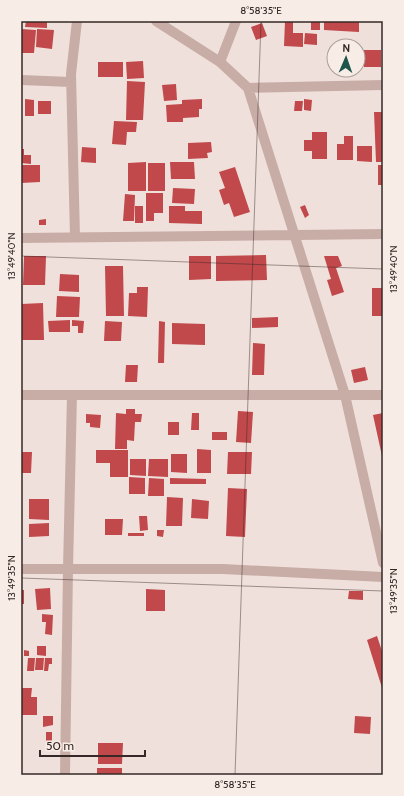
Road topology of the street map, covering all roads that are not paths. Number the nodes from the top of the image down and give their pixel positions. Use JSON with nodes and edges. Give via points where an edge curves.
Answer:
{"nodes":[{"id":1,"x":77,"y":21,"type":"edge"},
{"id":2,"x":156,"y":21,"type":"edge"},
{"id":3,"x":236,"y":21,"type":"edge"},
{"id":4,"x":220,"y":62,"type":"junction"},
{"id":5,"x":21,"y":80,"type":"edge"},
{"id":6,"x":71,"y":82,"type":"junction"},
{"id":7,"x":383,"y":85,"type":"edge"},
{"id":8,"x":248,"y":88,"type":"junction"},
{"id":9,"x":383,"y":234,"type":"edge"},
{"id":10,"x":295,"y":235,"type":"junction"},
{"id":11,"x":75,"y":237,"type":"junction"},
{"id":12,"x":21,"y":238,"type":"edge"},
{"id":13,"x":21,"y":395,"type":"edge"},
{"id":14,"x":72,"y":395,"type":"junction"},
{"id":15,"x":345,"y":395,"type":"junction"},
{"id":16,"x":383,"y":395,"type":"edge"},
{"id":17,"x":383,"y":563,"type":"edge"},
{"id":18,"x":21,"y":569,"type":"edge"},
{"id":19,"x":68,"y":570,"type":"junction"},
{"id":20,"x":383,"y":576,"type":"edge"},
{"id":21,"x":65,"y":775,"type":"edge"}],
"edges":[{"from":1,"to":6,"type":"street"},
{"from":2,"to":4,"type":"street"},
{"from":3,"to":4,"type":"street"},
{"from":4,"to":8,"type":"street"},
{"from":5,"to":6,"type":"street"},
{"from":6,"to":11,"type":"street"},
{"from":7,"to":8,"type":"street"},
{"from":8,"to":10,"type":"street"},
{"from":9,"to":10,"type":"street"},
{"from":10,"to":11,"type":"street"},
{"from":10,"to":15,"type":"street"},
{"from":11,"to":12,"type":"street"},
{"from":13,"to":14,"type":"street"},
{"from":14,"to":15,"type":"street"},
{"from":14,"to":19,"type":"street"},
{"from":15,"to":16,"type":"street"},
{"from":15,"to":17,"type":"street"},
{"from":18,"to":19,"type":"street"},
{"from":19,"to":20,"type":"street","via":[[222,569]]},
{"from":19,"to":21,"type":"street"}]}
